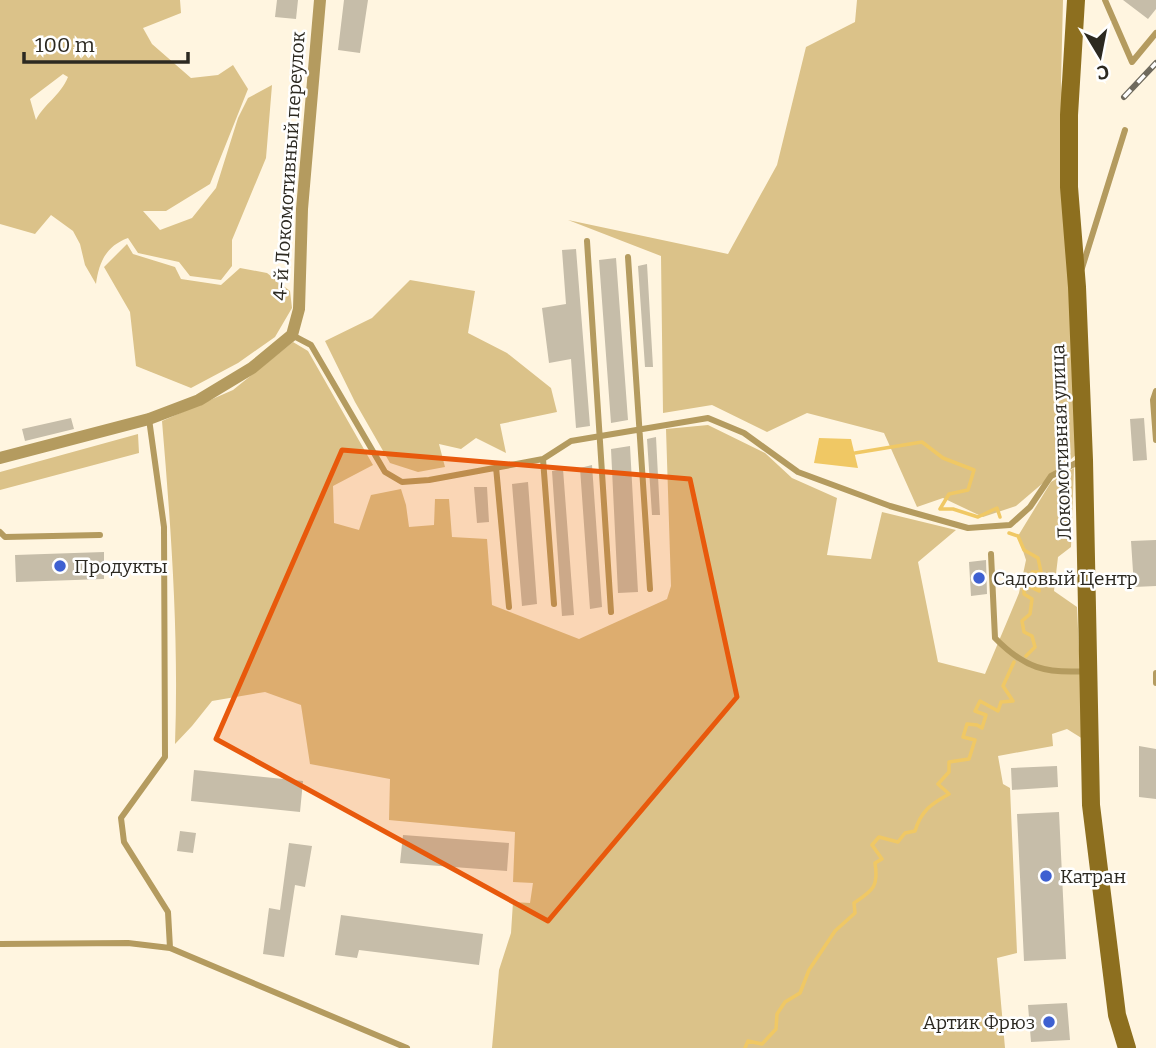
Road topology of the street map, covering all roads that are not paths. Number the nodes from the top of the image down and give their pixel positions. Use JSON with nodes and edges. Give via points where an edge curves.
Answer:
{"nodes":[{"id":1,"x":320,"y":0,"type":"edge"},
{"id":2,"x":1076,"y":0,"type":"edge"},
{"id":3,"x":1105,"y":0,"type":"edge"},
{"id":4,"x":1156,"y":33,"type":"edge"},
{"id":5,"x":1125,"y":131,"type":"dead end"},
{"id":6,"x":587,"y":241,"type":"dead end"},
{"id":7,"x":628,"y":257,"type":"dead end"},
{"id":8,"x":1077,"y":287,"type":"junction"},
{"id":9,"x":292,"y":335,"type":"junction"},
{"id":10,"x":1156,"y":391,"type":"edge"},
{"id":11,"x":149,"y":419,"type":"junction"},
{"id":12,"x":638,"y":429,"type":"junction"},
{"id":13,"x":600,"y":436,"type":"junction"},
{"id":14,"x":1156,"y":440,"type":"edge"},
{"id":15,"x":4,"y":454,"type":"edge"},
{"id":16,"x":543,"y":459,"type":"junction"},
{"id":17,"x":1084,"y":460,"type":"junction"},
{"id":18,"x":496,"y":467,"type":"junction"},
{"id":19,"x":0,"y":532,"type":"edge"},
{"id":20,"x":100,"y":535,"type":"dead end"},
{"id":21,"x":991,"y":554,"type":"dead end"},
{"id":22,"x":649,"y":589,"type":"dead end"},
{"id":23,"x":554,"y":604,"type":"dead end"},
{"id":24,"x":509,"y":607,"type":"dead end"},
{"id":25,"x":611,"y":612,"type":"dead end"},
{"id":26,"x":1088,"y":671,"type":"junction"},
{"id":27,"x":1156,"y":673,"type":"edge"},
{"id":28,"x":1156,"y":683,"type":"edge"},
{"id":29,"x":0,"y":944,"type":"edge"},
{"id":30,"x":170,"y":948,"type":"junction"},
{"id":31,"x":407,"y":1048,"type":"edge"},
{"id":32,"x":1127,"y":1048,"type":"edge"}],
"edges":[{"from":1,"to":9,"type":"street","name":"4-й Локомотивный переулок","via":[[302,209],[299,309]]},
{"from":2,"to":8,"type":"street","name":"Локомотивная улица","via":[[1069,187]]},
{"from":3,"to":4,"type":"lane","via":[[1132,62]]},
{"from":5,"to":8,"type":"lane"},
{"from":6,"to":13,"type":"lane"},
{"from":7,"to":12,"type":"lane"},
{"from":8,"to":17,"type":"street","name":"Локомотивная улица"},
{"from":9,"to":11,"type":"street","via":[[252,368],[199,400]]},
{"from":9,"to":18,"type":"lane","via":[[311,345],[385,471],[402,482]]},
{"from":10,"to":14,"type":"lane"},
{"from":11,"to":15,"type":"street"},
{"from":11,"to":30,"type":"lane","via":[[164,527],[165,757],[121,818],[124,842],[169,912]]},
{"from":12,"to":13,"type":"lane"},
{"from":12,"to":17,"type":"lane","via":[[708,418],[744,433],[798,472],[890,506],[968,528],[1010,525],[1030,507],[1051,476]]},
{"from":12,"to":22,"type":"lane"},
{"from":13,"to":16,"type":"lane","via":[[571,441]]},
{"from":13,"to":25,"type":"lane"},
{"from":16,"to":18,"type":"lane"},
{"from":16,"to":23,"type":"lane"},
{"from":17,"to":26,"type":"street","name":"Локомотивная улица"},
{"from":18,"to":24,"type":"lane"},
{"from":19,"to":20,"type":"lane","via":[[5,537]]},
{"from":21,"to":26,"type":"lane","via":[[995,638],[1030,666],[1048,672]]},
{"from":26,"to":32,"type":"street","name":"Локомотивная улица","via":[[1091,805],[1117,1015]]},
{"from":27,"to":28,"type":"lane"},
{"from":29,"to":30,"type":"lane","via":[[128,943]]},
{"from":30,"to":31,"type":"lane"}]}
